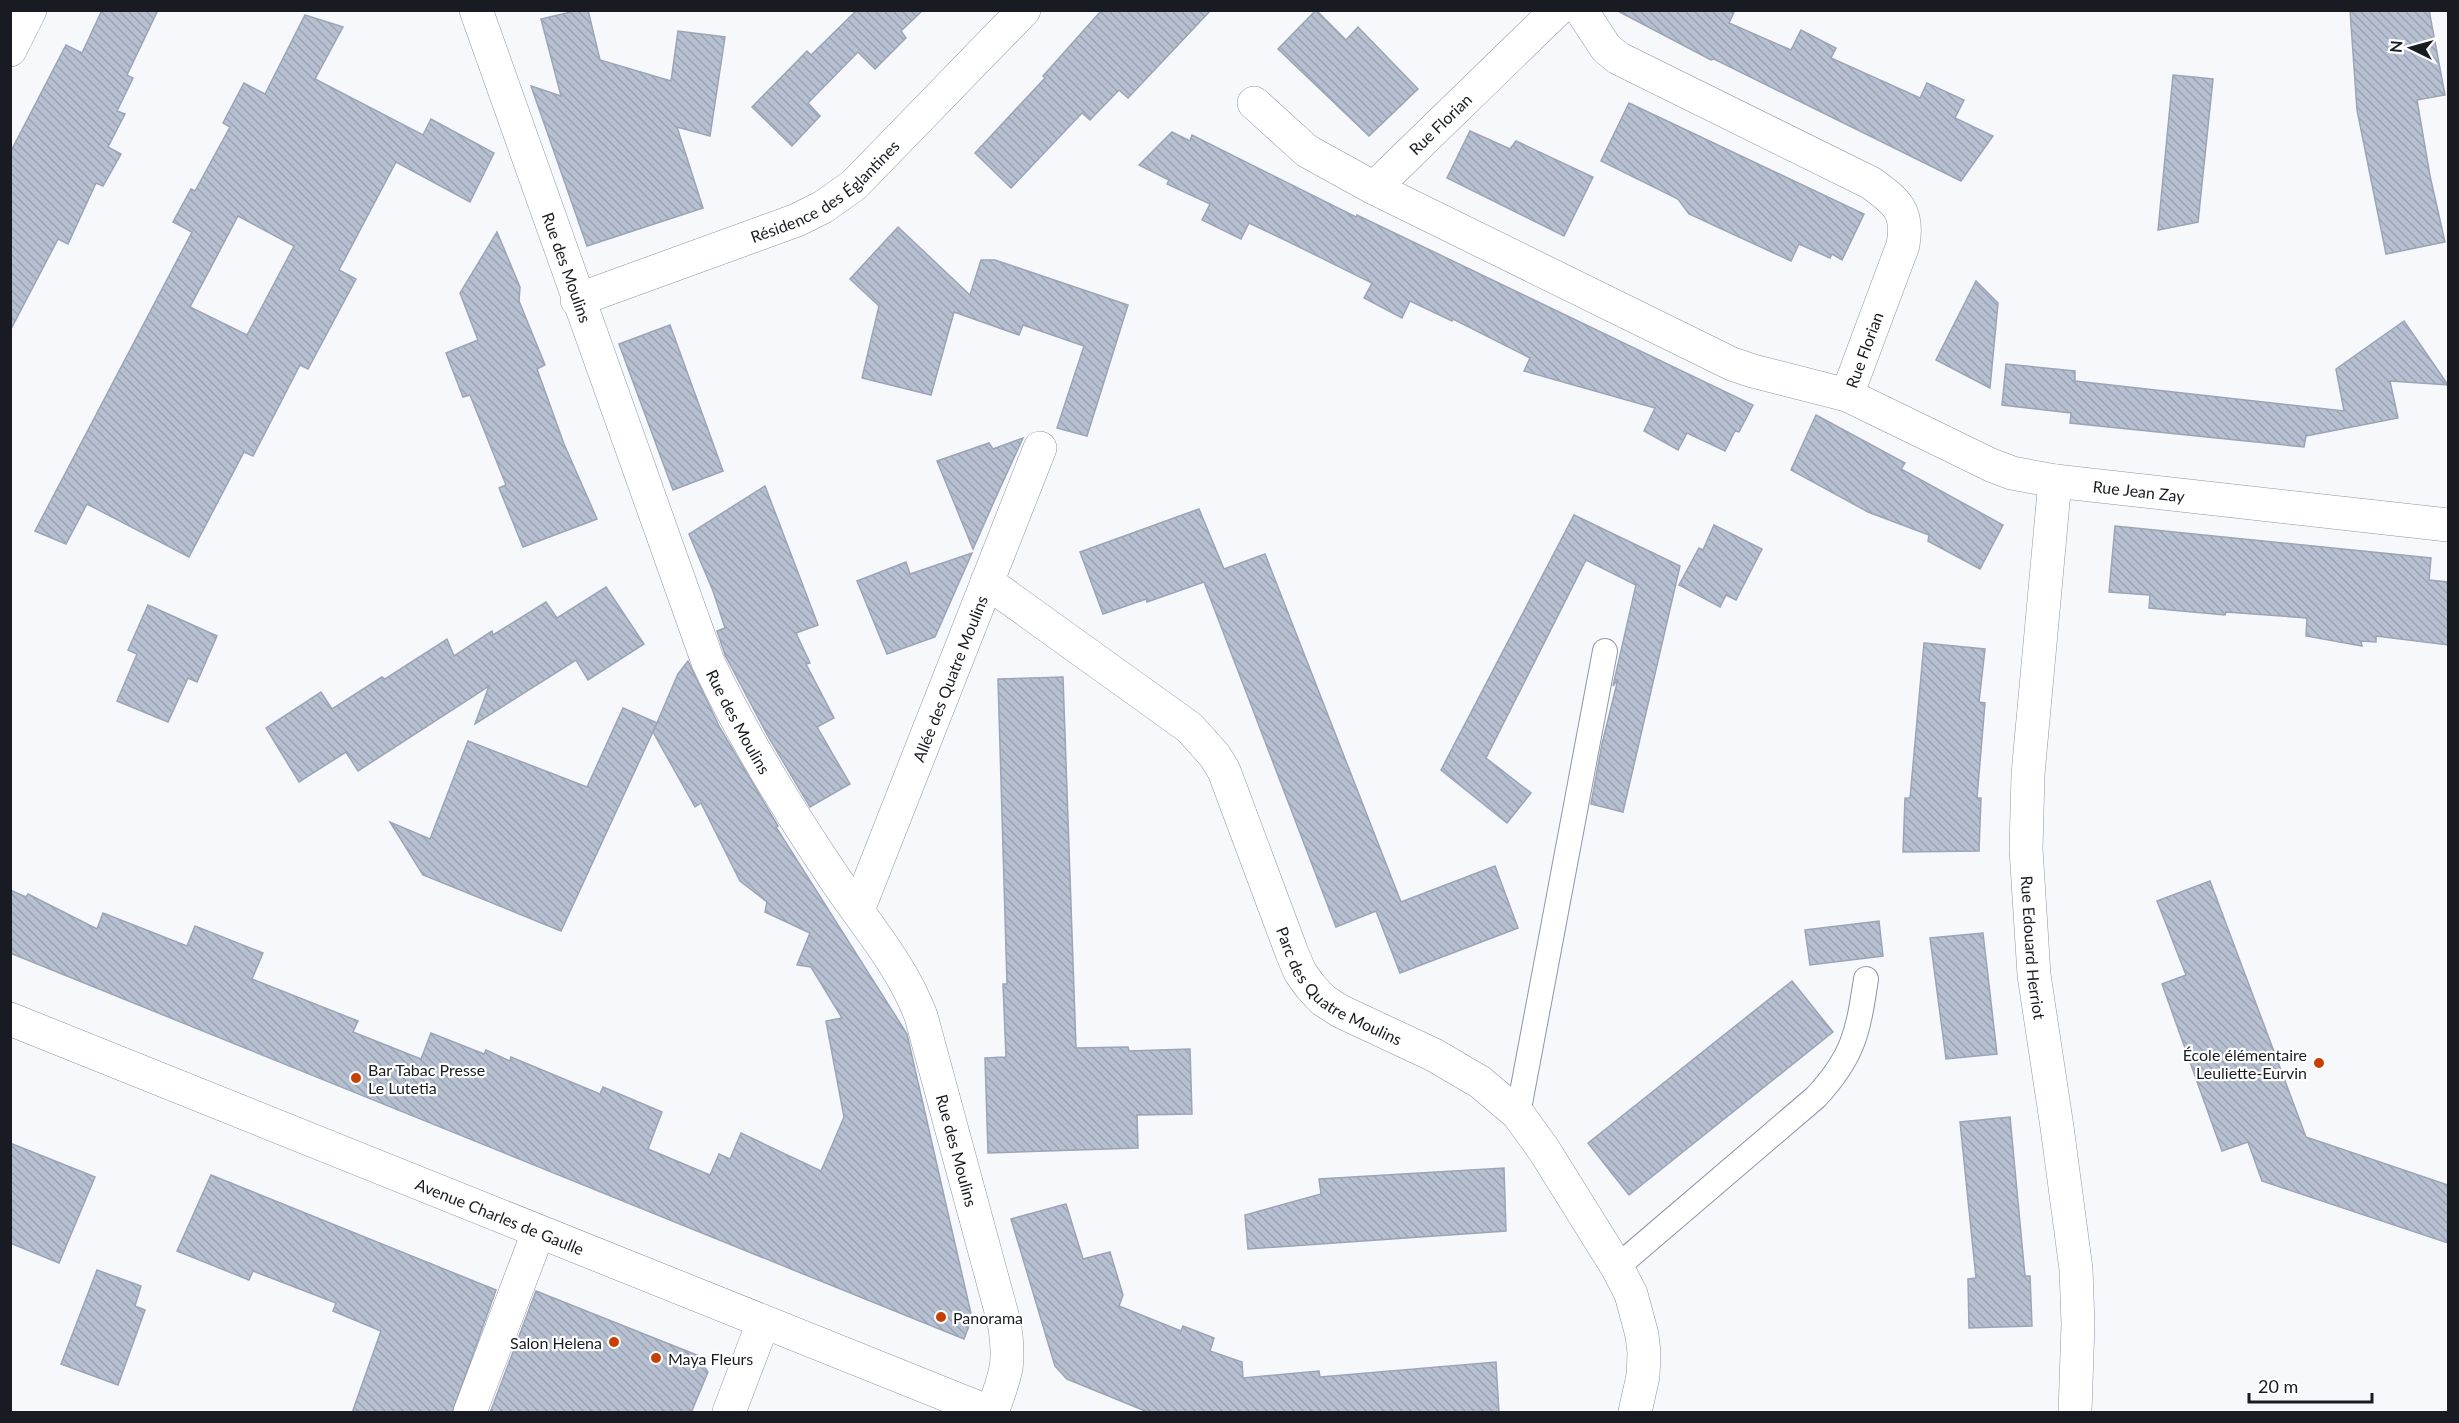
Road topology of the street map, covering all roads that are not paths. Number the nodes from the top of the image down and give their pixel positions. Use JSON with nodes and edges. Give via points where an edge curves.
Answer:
{"nodes":[{"id":1,"x":30,"y":10,"type":"edge"},
{"id":2,"x":476,"y":10,"type":"edge"},
{"id":3,"x":1023,"y":10,"type":"edge"},
{"id":4,"x":1557,"y":10,"type":"edge"},
{"id":5,"x":1581,"y":10,"type":"edge"},
{"id":6,"x":10,"y":50,"type":"edge"},
{"id":7,"x":1254,"y":103,"type":"dead end"},
{"id":8,"x":1374,"y":188,"type":"junction"},
{"id":9,"x":578,"y":300,"type":"junction"},
{"id":10,"x":1847,"y":395,"type":"junction"},
{"id":11,"x":1040,"y":448,"type":"dead end"},
{"id":12,"x":2055,"y":481,"type":"junction"},
{"id":13,"x":2448,"y":525,"type":"edge"},
{"id":14,"x":987,"y":582,"type":"junction"},
{"id":15,"x":1605,"y":651,"type":"dead end"},
{"id":16,"x":858,"y":910,"type":"junction"},
{"id":17,"x":1866,"y":979,"type":"dead end"},
{"id":18,"x":10,"y":1019,"type":"edge"},
{"id":19,"x":1518,"y":1114,"type":"junction"},
{"id":20,"x":538,"y":1233,"type":"junction"},
{"id":21,"x":1617,"y":1267,"type":"junction"},
{"id":22,"x":762,"y":1323,"type":"junction"},
{"id":23,"x":935,"y":1403,"type":"edge"},
{"id":24,"x":470,"y":1413,"type":"edge"},
{"id":25,"x":729,"y":1413,"type":"edge"},
{"id":26,"x":990,"y":1413,"type":"edge"},
{"id":27,"x":1635,"y":1413,"type":"edge"},
{"id":28,"x":2075,"y":1413,"type":"edge"}],
"edges":[{"from":1,"to":6,"type":"street"},
{"from":2,"to":9,"type":"street","name":"Rue des Moulins"},
{"from":3,"to":9,"type":"street","name":"Résidence des Églantines","via":[[854,185],[823,207]]},
{"from":4,"to":8,"type":"street","name":"Rue Florian"},
{"from":5,"to":10,"type":"street","name":"Rue Florian","via":[[1606,48],[1618,58],[1871,183],[1897,204],[1906,229],[1903,245]]},
{"from":7,"to":8,"type":"street","name":"Rue Florian","via":[[1307,151]]},
{"from":8,"to":10,"type":"street","name":"Rue Florian","via":[[1732,364]]},
{"from":9,"to":16,"type":"street","name":"Rue des Moulins","via":[[708,662],[741,728]]},
{"from":10,"to":12,"type":"street","name":"Rue Jean Zay","via":[[1991,465]]},
{"from":11,"to":14,"type":"street","name":"Allée des Quatre Moulins"},
{"from":12,"to":13,"type":"street","name":"Rue Jean Zay"},
{"from":12,"to":28,"type":"street","name":"Rue Edouard Herriot","via":[[2028,774],[2025,849],[2034,975],[2076,1269]]},
{"from":14,"to":16,"type":"street","name":"Allée des Quatre Moulins"},
{"from":14,"to":19,"type":"street","name":"Parc des Quatre Moulins","via":[[1204,742],[1224,771],[1300,972],[1323,1000],[1456,1066]]},
{"from":15,"to":19,"type":"lane"},
{"from":16,"to":26,"type":"street","name":"Rue des Moulins","via":[[901,971],[921,1016],[1004,1322],[1009,1354],[1007,1372]]},
{"from":17,"to":21,"type":"lane","via":[[1857,1035],[1836,1076]]},
{"from":18,"to":20,"type":"street","name":"Avenue Charles de Gaulle"},
{"from":19,"to":21,"type":"street","name":"Parc des Quatre Moulins"},
{"from":20,"to":22,"type":"street","name":"Avenue Charles de Gaulle"},
{"from":20,"to":24,"type":"street"},
{"from":21,"to":27,"type":"street","name":"Parc des Quatre Moulins","via":[[1642,1335],[1642,1376]]},
{"from":22,"to":23,"type":"street","name":"Avenue Charles de Gaulle"},
{"from":22,"to":25,"type":"street"},
{"from":23,"to":26,"type":"street","name":"Avenue Charles de Gaulle"}]}
